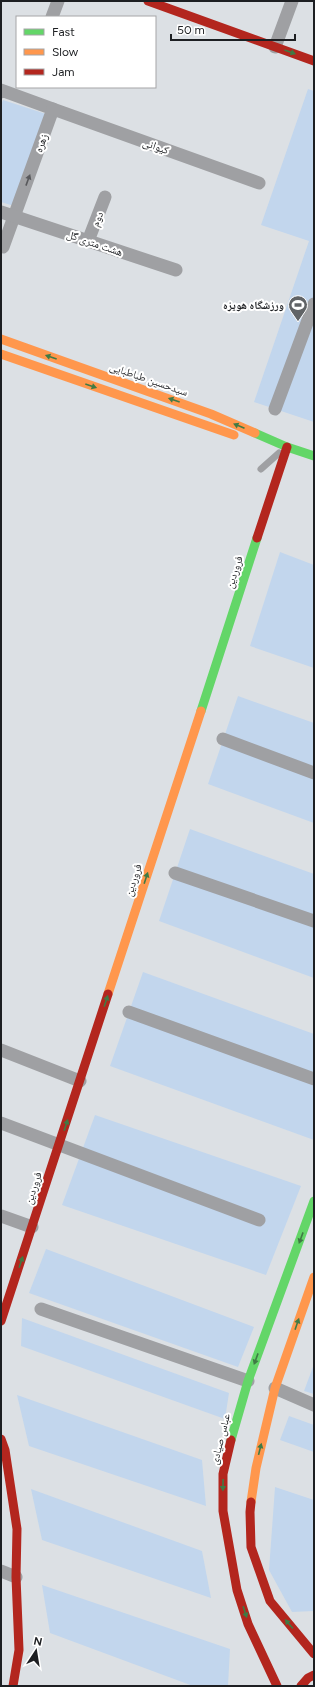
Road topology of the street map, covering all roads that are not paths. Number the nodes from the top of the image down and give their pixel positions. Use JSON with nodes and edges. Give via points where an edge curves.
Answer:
{"nodes":[{"id":1,"x":58,"y":1,"type":"edge"},
{"id":2,"x":148,"y":1,"type":"edge"},
{"id":3,"x":292,"y":1,"type":"edge"},
{"id":4,"x":52,"y":16,"type":"edge"},
{"id":5,"x":275,"y":47,"type":"junction"},
{"id":6,"x":314,"y":61,"type":"edge"},
{"id":7,"x":1,"y":91,"type":"edge"},
{"id":8,"x":25,"y":93,"type":"edge"},
{"id":9,"x":53,"y":109,"type":"junction"},
{"id":10,"x":259,"y":182,"type":"dead end"},
{"id":11,"x":105,"y":197,"type":"dead end"},
{"id":12,"x":1,"y":212,"type":"edge"},
{"id":13,"x":14,"y":216,"type":"junction"},
{"id":14,"x":88,"y":241,"type":"junction"},
{"id":15,"x":3,"y":248,"type":"dead end"},
{"id":16,"x":176,"y":270,"type":"dead end"},
{"id":17,"x":314,"y":304,"type":"edge"},
{"id":18,"x":1,"y":339,"type":"edge"},
{"id":19,"x":1,"y":354,"type":"edge"},
{"id":20,"x":276,"y":409,"type":"dead end"},
{"id":21,"x":211,"y":414,"type":"junction"},
{"id":22,"x":205,"y":426,"type":"junction"},
{"id":23,"x":287,"y":447,"type":"junction"},
{"id":24,"x":314,"y":456,"type":"edge"},
{"id":25,"x":261,"y":469,"type":"dead end"},
{"id":26,"x":223,"y":739,"type":"dead end"},
{"id":27,"x":314,"y":773,"type":"edge"},
{"id":28,"x":175,"y":873,"type":"dead end"},
{"id":29,"x":314,"y":921,"type":"edge"},
{"id":30,"x":129,"y":1012,"type":"dead end"},
{"id":31,"x":1,"y":1050,"type":"edge"},
{"id":32,"x":314,"y":1079,"type":"edge"},
{"id":33,"x":80,"y":1081,"type":"junction"},
{"id":34,"x":1,"y":1123,"type":"edge"},
{"id":35,"x":59,"y":1144,"type":"junction"},
{"id":36,"x":314,"y":1201,"type":"edge"},
{"id":37,"x":1,"y":1216,"type":"edge"},
{"id":38,"x":259,"y":1220,"type":"dead end"},
{"id":39,"x":32,"y":1227,"type":"junction"},
{"id":40,"x":314,"y":1277,"type":"edge"},
{"id":41,"x":5,"y":1297,"type":"edge"},
{"id":42,"x":41,"y":1309,"type":"dead end"},
{"id":43,"x":1,"y":1321,"type":"edge"},
{"id":44,"x":248,"y":1381,"type":"junction"},
{"id":45,"x":275,"y":1388,"type":"junction"},
{"id":46,"x":314,"y":1405,"type":"edge"},
{"id":47,"x":2,"y":1446,"type":"edge"},
{"id":48,"x":1,"y":1571,"type":"edge"},
{"id":49,"x":16,"y":1577,"type":"junction"},
{"id":50,"x":314,"y":1654,"type":"edge"},
{"id":51,"x":314,"y":1675,"type":"edge"},
{"id":52,"x":13,"y":1686,"type":"edge"},
{"id":53,"x":276,"y":1686,"type":"edge"},
{"id":54,"x":301,"y":1686,"type":"edge"}],
"edges":[{"from":1,"to":4,"type":"street"},
{"from":2,"to":5,"type":"street"},
{"from":3,"to":5,"type":"street"},
{"from":5,"to":6,"type":"street","one_way":true},
{"from":7,"to":8,"type":"street"},
{"from":8,"to":9,"type":"street"},
{"from":9,"to":10,"type":"street","name":"کیوانی"},
{"from":13,"to":9,"type":"street","name":"زهره","one_way":true},
{"from":11,"to":14,"type":"street","name":"دوم"},
{"from":12,"to":13,"type":"street"},
{"from":13,"to":14,"type":"street","name":"هشت متری گل"},
{"from":13,"to":15,"type":"street","name":"زهره"},
{"from":14,"to":16,"type":"street","name":"هشت متری گل"},
{"from":17,"to":20,"type":"street"},
{"from":21,"to":18,"type":"street","name":"سیدحسین طباطبایی","one_way":true},
{"from":19,"to":22,"type":"street","name":"سیدحسین طباطبایی","one_way":true},
{"from":21,"to":22,"type":"street","via":[[212,423]]},
{"from":23,"to":21,"type":"street","name":"سیدحسین طباطبایی","one_way":true},
{"from":22,"to":23,"type":"street","name":"سیدحسین طباطبایی","via":[[239,437]]},
{"from":23,"to":24,"type":"street","name":"سیدحسین طباطبایی"},
{"from":23,"to":25,"type":"lane"},
{"from":33,"to":23,"type":"street","name":"فروردین","one_way":true},
{"from":26,"to":27,"type":"street"},
{"from":28,"to":29,"type":"street"},
{"from":30,"to":32,"type":"street"},
{"from":31,"to":33,"type":"street"},
{"from":35,"to":33,"type":"street","name":"فروردین","one_way":true},
{"from":34,"to":35,"type":"street"},
{"from":35,"to":38,"type":"street"},
{"from":35,"to":39,"type":"street","name":"فروردین"},
{"from":36,"to":44,"type":"street","name":"عباس صیادی","one_way":true},
{"from":37,"to":39,"type":"street"},
{"from":41,"to":39,"type":"street","name":"فروردین","one_way":true},
{"from":45,"to":40,"type":"street","one_way":true},
{"from":41,"to":43,"type":"street","name":"فروردین"},
{"from":42,"to":44,"type":"street"},
{"from":44,"to":53,"type":"street","name":"عباس صیادی","one_way":true,"via":[[223,1474],[223,1511],[237,1590],[248,1624]]},
{"from":45,"to":46,"type":"street"},
{"from":50,"to":45,"type":"street","one_way":true,"via":[[270,1600],[252,1547],[250,1512],[256,1468]]},
{"from":47,"to":49,"type":"street","via":[[17,1529]]},
{"from":48,"to":49,"type":"street"},
{"from":49,"to":52,"type":"street","via":[[19,1650]]},
{"from":51,"to":54,"type":"street"}]}
